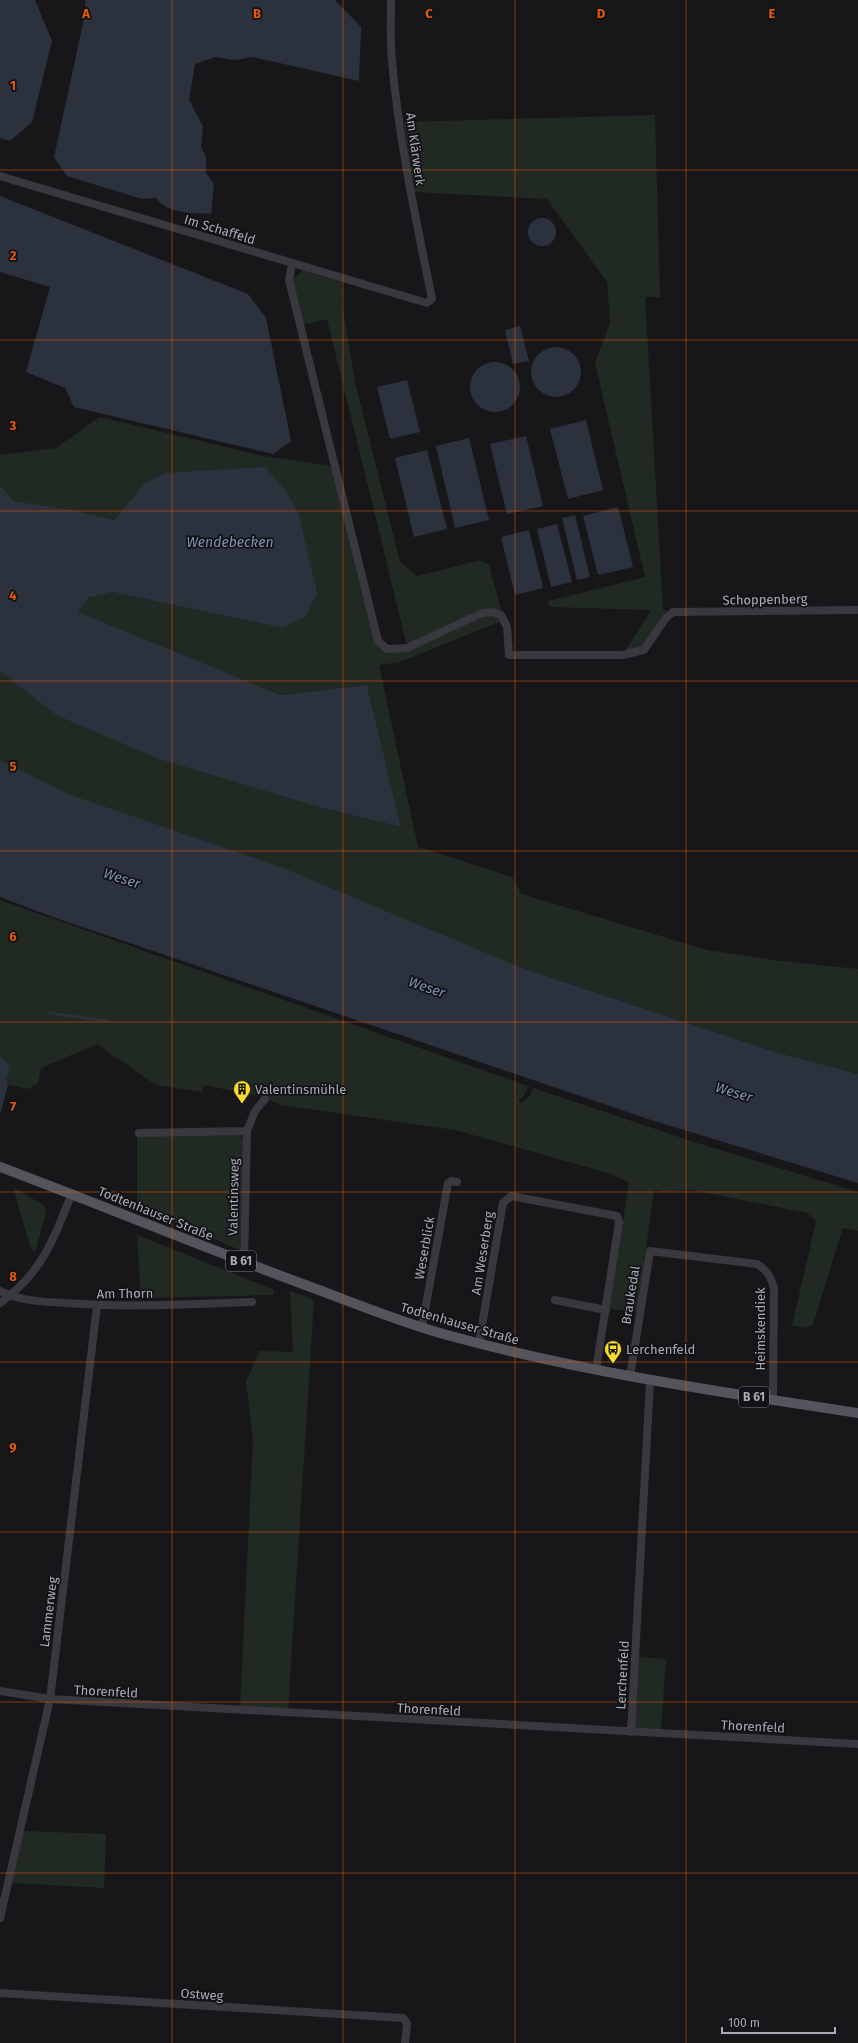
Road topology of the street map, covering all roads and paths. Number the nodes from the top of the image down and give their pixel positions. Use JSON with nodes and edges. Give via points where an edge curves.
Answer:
{"nodes":[{"id":1,"x":390,"y":0,"type":"edge"},
{"id":2,"x":0,"y":176,"type":"edge"},
{"id":3,"x":292,"y":264,"type":"junction"},
{"id":4,"x":432,"y":299,"type":"joint"},
{"id":5,"x":858,"y":610,"type":"edge"},
{"id":6,"x":265,"y":1099,"type":"dead end"},
{"id":7,"x":246,"y":1131,"type":"junction"},
{"id":8,"x":139,"y":1133,"type":"dead end"},
{"id":9,"x":0,"y":1167,"type":"edge"},
{"id":10,"x":457,"y":1182,"type":"dead end"},
{"id":11,"x":72,"y":1193,"type":"junction"},
{"id":12,"x":709,"y":1258,"type":"joint"},
{"id":13,"x":244,"y":1262,"type":"junction"},
{"id":14,"x":0,"y":1291,"type":"edge"},
{"id":15,"x":10,"y":1296,"type":"junction"},
{"id":16,"x":555,"y":1300,"type":"dead end"},
{"id":17,"x":252,"y":1302,"type":"dead end"},
{"id":18,"x":0,"y":1303,"type":"edge"},
{"id":19,"x":97,"y":1306,"type":"junction"},
{"id":20,"x":606,"y":1310,"type":"junction"},
{"id":21,"x":422,"y":1327,"type":"junction"},
{"id":22,"x":480,"y":1343,"type":"junction"},
{"id":23,"x":596,"y":1370,"type":"junction"},
{"id":24,"x":630,"y":1376,"type":"junction"},
{"id":25,"x":650,"y":1381,"type":"junction"},
{"id":26,"x":772,"y":1400,"type":"junction"},
{"id":27,"x":858,"y":1413,"type":"edge"},
{"id":28,"x":0,"y":1691,"type":"edge"},
{"id":29,"x":50,"y":1699,"type":"junction"},
{"id":30,"x":631,"y":1732,"type":"junction"},
{"id":31,"x":858,"y":1744,"type":"edge"},
{"id":32,"x":0,"y":1918,"type":"edge"},
{"id":33,"x":0,"y":1993,"type":"edge"},
{"id":34,"x":406,"y":2043,"type":"edge"}],
"edges":[{"from":1,"to":4,"type":"street","name":"Am Klärwerk","via":[[392,60],[400,130]]},
{"from":2,"to":3,"type":"street","name":"Im Schaffeld"},
{"from":3,"to":4,"type":"street","name":"Im Schaffeld","via":[[427,303]]},
{"from":3,"to":5,"type":"street","name":"Schoppenberg","via":[[289,280],[378,641],[387,649],[407,648],[482,613],[492,612],[501,615],[507,627],[509,655],[622,655],[644,650],[665,619],[673,612]]},
{"from":6,"to":7,"type":"street","name":"Valentinsweg","via":[[255,1111]]},
{"from":7,"to":8,"type":"street"},
{"from":7,"to":13,"type":"street","name":"Valentinsweg"},
{"from":9,"to":11,"type":"main road","number":"B 61"},
{"from":10,"to":21,"type":"street","name":"Weserblick","via":[[448,1183]]},
{"from":11,"to":13,"type":"main road","name":"Todtenhauser Straße","number":"B 61"},
{"from":11,"to":15,"type":"street","via":[[54,1242],[39,1264]]},
{"from":12,"to":24,"type":"street","name":"Braukedal","via":[[650,1252]]},
{"from":12,"to":26,"type":"street","name":"Heimskendiek","via":[[757,1264],[771,1277],[774,1288]]},
{"from":13,"to":21,"type":"main road","name":"Todtenhauser Straße","number":"B 61"},
{"from":14,"to":15,"type":"street","name":"Am Thorn"},
{"from":15,"to":18,"type":"street"},
{"from":15,"to":19,"type":"street","name":"Am Thorn","via":[[33,1301]]},
{"from":16,"to":20,"type":"street"},
{"from":17,"to":19,"type":"street","name":"Am Thorn"},
{"from":19,"to":29,"type":"street","name":"Lammerweg"},
{"from":20,"to":22,"type":"street","name":"Am Weserberg","via":[[619,1218],[511,1196],[502,1203]]},
{"from":20,"to":23,"type":"street"},
{"from":21,"to":22,"type":"main road","name":"Todtenhauser Straße","number":"B 61"},
{"from":22,"to":23,"type":"main road","name":"Todtenhauser Straße","number":"B 61"},
{"from":23,"to":24,"type":"main road","name":"Todtenhauser Straße","number":"B 61"},
{"from":24,"to":25,"type":"main road","name":"Todtenhauser Straße","number":"B 61"},
{"from":25,"to":26,"type":"main road","name":"Todtenhauser Straße","number":"B 61"},
{"from":25,"to":30,"type":"street","name":"Lerchenfeld"},
{"from":26,"to":27,"type":"main road","name":"Todtenhauser Straße","number":"B 61"},
{"from":28,"to":29,"type":"street","name":"Thorenfeld"},
{"from":29,"to":30,"type":"street","name":"Thorenfeld"},
{"from":29,"to":32,"type":"street","name":"Lammerweg"},
{"from":30,"to":31,"type":"street","name":"Thorenfeld"},
{"from":33,"to":34,"type":"street","name":"Ostweg","via":[[403,2018],[407,2022]]}]}
